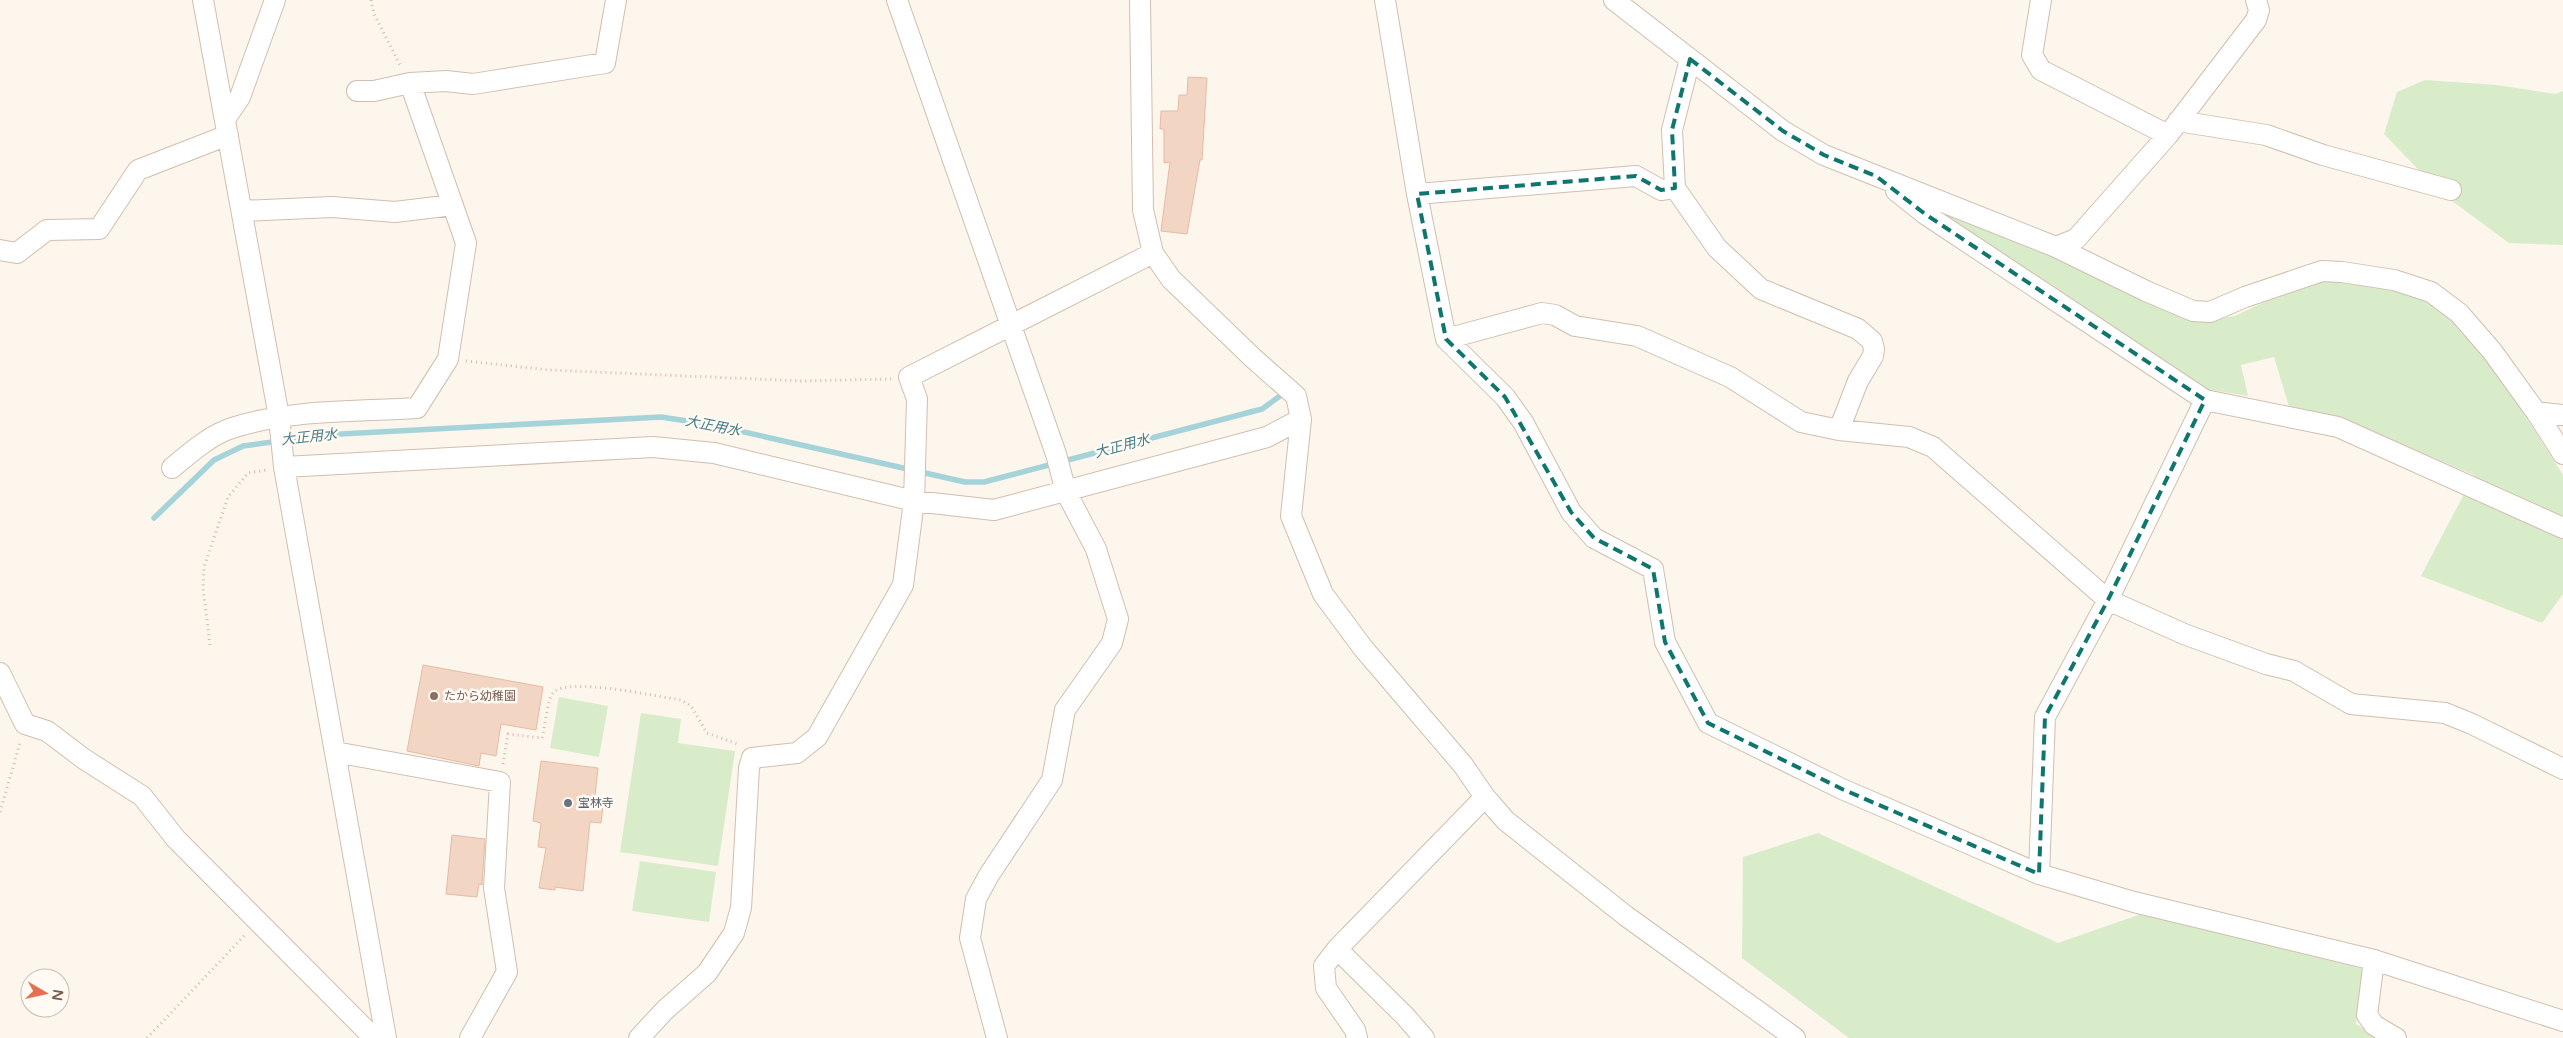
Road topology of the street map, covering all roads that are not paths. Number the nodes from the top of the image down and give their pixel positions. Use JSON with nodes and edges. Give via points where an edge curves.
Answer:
{"nodes":[{"id":1,"x":203,"y":0,"type":"edge"},
{"id":2,"x":274,"y":0,"type":"edge"},
{"id":3,"x":616,"y":0,"type":"edge"},
{"id":4,"x":897,"y":0,"type":"edge"},
{"id":5,"x":1140,"y":0,"type":"edge"},
{"id":6,"x":1385,"y":0,"type":"edge"},
{"id":7,"x":1614,"y":0,"type":"edge"},
{"id":8,"x":2041,"y":0,"type":"edge"},
{"id":9,"x":2256,"y":0,"type":"edge"},
{"id":10,"x":1690,"y":59,"type":"junction"},
{"id":11,"x":410,"y":83,"type":"junction"},
{"id":12,"x":358,"y":91,"type":"dead end"},
{"id":13,"x":227,"y":127,"type":"junction"},
{"id":14,"x":2173,"y":128,"type":"junction"},
{"id":15,"x":1876,"y":176,"type":"junction"},
{"id":16,"x":1675,"y":188,"type":"junction"},
{"id":17,"x":2451,"y":190,"type":"dead end"},
{"id":18,"x":1417,"y":194,"type":"junction"},
{"id":19,"x":452,"y":205,"type":"junction"},
{"id":20,"x":242,"y":211,"type":"junction"},
{"id":21,"x":2056,"y":246,"type":"junction"},
{"id":22,"x":0,"y":250,"type":"edge"},
{"id":23,"x":1153,"y":253,"type":"junction"},
{"id":24,"x":1012,"y":327,"type":"junction"},
{"id":25,"x":1446,"y":340,"type":"junction"},
{"id":26,"x":2205,"y":400,"type":"junction"},
{"id":27,"x":2536,"y":412,"type":"junction"},
{"id":28,"x":2563,"y":415,"type":"edge"},
{"id":29,"x":279,"y":417,"type":"junction"},
{"id":30,"x":1301,"y":419,"type":"junction"},
{"id":31,"x":1840,"y":430,"type":"junction"},
{"id":32,"x":2563,"y":454,"type":"edge"},
{"id":33,"x":284,"y":467,"type":"junction"},
{"id":34,"x":172,"y":468,"type":"dead end"},
{"id":35,"x":914,"y":482,"type":"junction"},
{"id":36,"x":1065,"y":485,"type":"junction"},
{"id":37,"x":2563,"y":528,"type":"edge"},
{"id":38,"x":2108,"y":600,"type":"junction"},
{"id":39,"x":0,"y":673,"type":"edge"},
{"id":40,"x":334,"y":752,"type":"junction"},
{"id":41,"x":2563,"y":769,"type":"edge"},
{"id":42,"x":1484,"y":797,"type":"junction"},
{"id":43,"x":2039,"y":874,"type":"junction"},
{"id":44,"x":1336,"y":949,"type":"junction"},
{"id":45,"x":2374,"y":960,"type":"junction"},
{"id":46,"x":2563,"y":1020,"type":"edge"},
{"id":47,"x":374,"y":1038,"type":"edge"},
{"id":48,"x":386,"y":1038,"type":"edge"},
{"id":49,"x":470,"y":1038,"type":"edge"},
{"id":50,"x":639,"y":1038,"type":"edge"},
{"id":51,"x":998,"y":1038,"type":"edge"},
{"id":52,"x":1357,"y":1038,"type":"edge"},
{"id":53,"x":1424,"y":1038,"type":"edge"},
{"id":54,"x":1795,"y":1038,"type":"edge"},
{"id":55,"x":2396,"y":1038,"type":"edge"}],
"edges":[{"from":1,"to":13,"type":"street"},
{"from":2,"to":13,"type":"street"},
{"from":3,"to":11,"type":"street","via":[[605,63],[473,84],[446,81]]},
{"from":4,"to":24,"type":"street"},
{"from":5,"to":23,"type":"street","via":[[1143,210]]},
{"from":6,"to":18,"type":"street"},
{"from":7,"to":10,"type":"street"},
{"from":8,"to":14,"type":"street","via":[[2032,55],[2041,70]]},
{"from":9,"to":14,"type":"street","via":[[2259,10],[2256,20]]},
{"from":10,"to":15,"type":"street","via":[[1783,131],[1824,155]]},
{"from":10,"to":16,"type":"street","via":[[1672,130]]},
{"from":11,"to":12,"type":"street"},
{"from":11,"to":19,"type":"street"},
{"from":13,"to":20,"type":"street"},
{"from":13,"to":22,"type":"street","via":[[138,170],[99,229],[47,230],[18,253]]},
{"from":14,"to":17,"type":"street","via":[[2266,135],[2323,155]]},
{"from":14,"to":21,"type":"street","via":[[2076,239]]},
{"from":15,"to":21,"type":"street"},
{"from":15,"to":26,"type":"street","via":[[1926,214]]},
{"from":16,"to":18,"type":"street","via":[[1661,190],[1636,176]]},
{"from":16,"to":31,"type":"street","via":[[1717,248],[1753,283],[1858,329],[1872,341],[1873,356],[1858,381]]},
{"from":18,"to":25,"type":"street"},
{"from":19,"to":20,"type":"street","via":[[395,212],[332,207]]},
{"from":19,"to":29,"type":"street","via":[[466,244],[448,359],[417,408]]},
{"from":20,"to":29,"type":"street"},
{"from":21,"to":27,"type":"street","via":[[2194,311],[2210,312],[2322,271],[2394,280],[2431,292],[2459,313],[2492,351]]},
{"from":23,"to":24,"type":"street"},
{"from":23,"to":30,"type":"street","via":[[1171,279],[1296,396]]},
{"from":24,"to":35,"type":"street","via":[[909,377],[917,399]]},
{"from":24,"to":36,"type":"street"},
{"from":25,"to":31,"type":"street","via":[[1542,313],[1554,315],[1575,326],[1637,336],[1730,377],[1801,422]]},
{"from":25,"to":43,"type":"street","via":[[1505,397],[1571,512],[1594,538],[1653,569],[1665,642],[1708,723],[1842,789]]},
{"from":26,"to":37,"type":"street","via":[[2338,427]]},
{"from":26,"to":38,"type":"street"},
{"from":27,"to":28,"type":"street"},
{"from":27,"to":32,"type":"street"},
{"from":29,"to":33,"type":"street"},
{"from":29,"to":34,"type":"street","via":[[231,428],[195,448]]},
{"from":30,"to":36,"type":"street","via":[[1267,437]]},
{"from":30,"to":42,"type":"street","via":[[1291,516],[1324,594],[1363,648],[1463,765]]},
{"from":31,"to":38,"type":"street","via":[[1909,437],[1932,447]]},
{"from":33,"to":35,"type":"street","via":[[653,446]]},
{"from":33,"to":40,"type":"street"},
{"from":35,"to":36,"type":"street","via":[[994,510]]},
{"from":35,"to":50,"type":"street","via":[[903,585],[817,737],[797,753],[752,758],[741,908],[734,933],[707,973]]},
{"from":36,"to":51,"type":"street","via":[[1096,549],[1118,619],[1112,643],[1065,710],[1052,780],[976,899],[970,938]]},
{"from":38,"to":41,"type":"street","via":[[2184,634],[2294,671],[2351,704],[2444,713]]},
{"from":38,"to":43,"type":"street","via":[[2044,717]]},
{"from":39,"to":47,"type":"street","via":[[25,724],[48,731],[84,759],[142,796],[176,839]]},
{"from":40,"to":48,"type":"street"},
{"from":40,"to":49,"type":"street","via":[[500,782],[494,888],[507,972]]},
{"from":42,"to":44,"type":"street"},
{"from":42,"to":54,"type":"street","via":[[1506,821],[1626,916]]},
{"from":43,"to":45,"type":"street","via":[[2134,902]]},
{"from":44,"to":52,"type":"street","via":[[1324,966],[1326,988],[1355,1030]]},
{"from":44,"to":53,"type":"street"},
{"from":45,"to":46,"type":"street"},
{"from":45,"to":55,"type":"street","via":[[2367,1015],[2374,1025]]}]}
